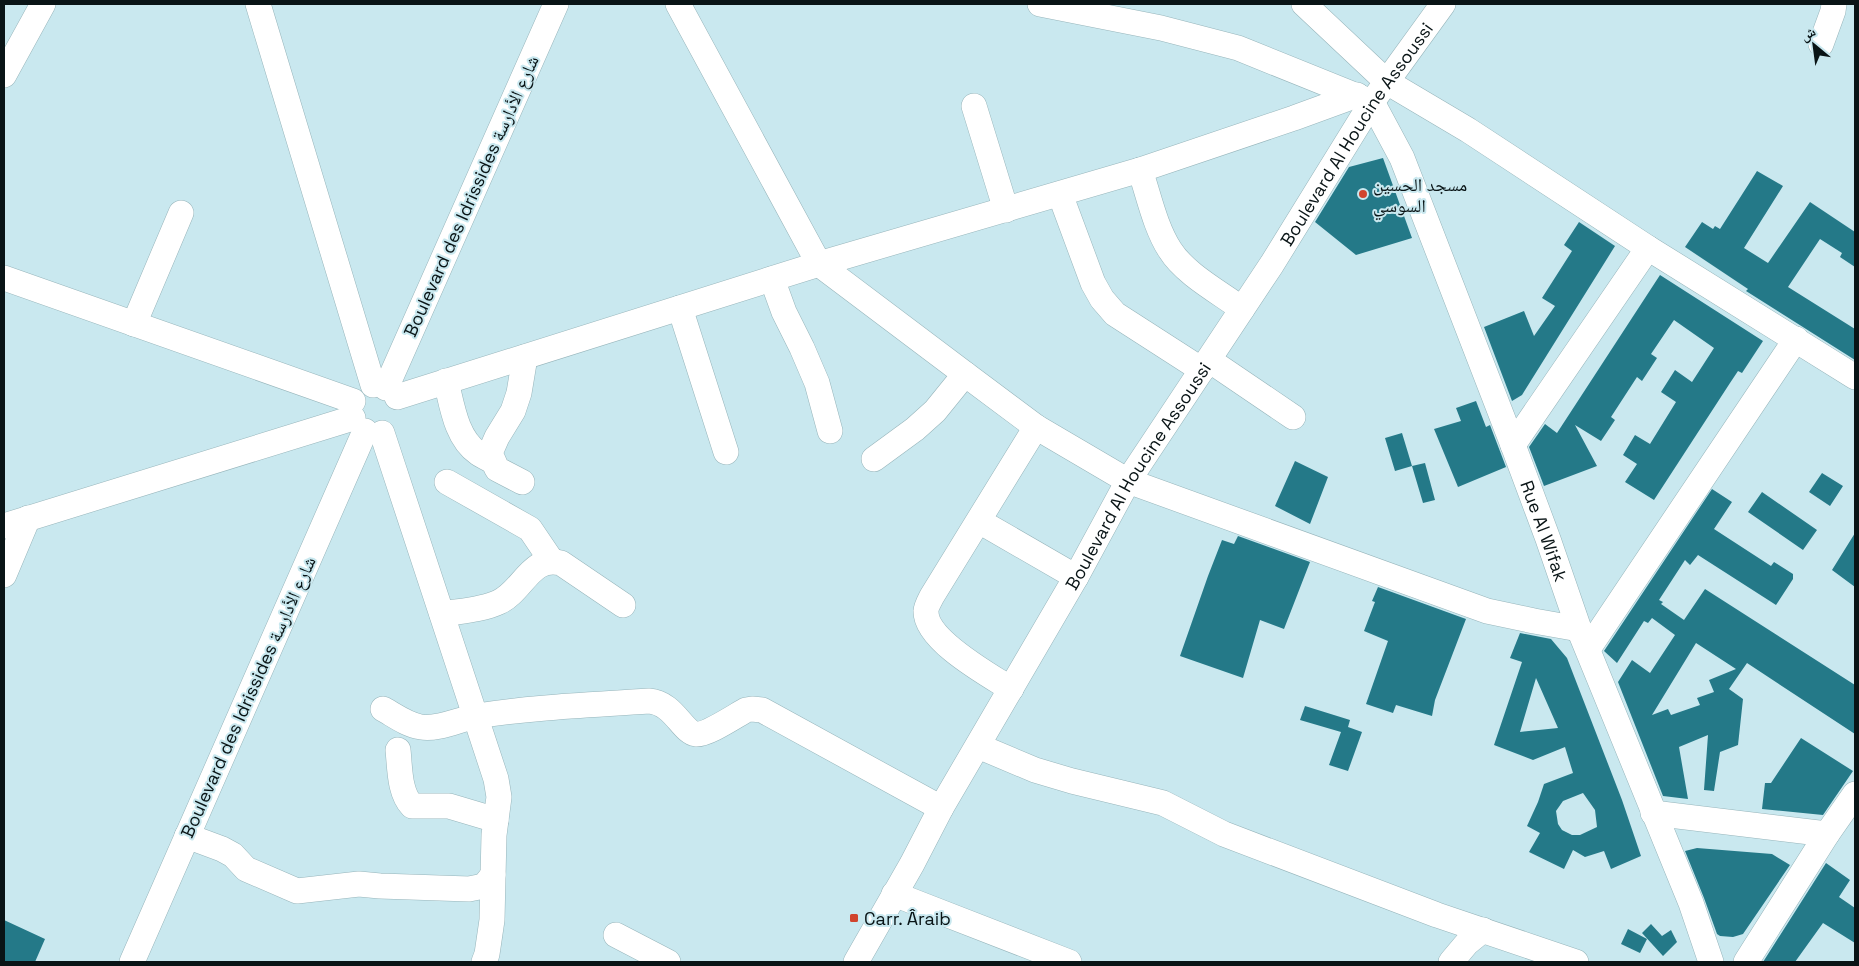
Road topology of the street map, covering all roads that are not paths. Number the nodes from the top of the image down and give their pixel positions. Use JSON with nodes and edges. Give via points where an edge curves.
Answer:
{"nodes":[{"id":1,"x":43,"y":4,"type":"edge"},
{"id":2,"x":258,"y":4,"type":"edge"},
{"id":3,"x":556,"y":4,"type":"edge"},
{"id":4,"x":678,"y":4,"type":"edge"},
{"id":5,"x":1304,"y":4,"type":"edge"},
{"id":6,"x":1443,"y":4,"type":"edge"},
{"id":7,"x":1834,"y":4,"type":"edge"},
{"id":8,"x":1050,"y":5,"type":"edge"},
{"id":9,"x":1821,"y":44,"type":"dead end"},
{"id":10,"x":4,"y":74,"type":"edge"},
{"id":11,"x":1387,"y":82,"type":"junction"},
{"id":12,"x":1365,"y":98,"type":"junction"},
{"id":13,"x":974,"y":106,"type":"dead end"},
{"id":14,"x":1140,"y":170,"type":"junction"},
{"id":15,"x":1060,"y":194,"type":"junction"},
{"id":16,"x":1006,"y":210,"type":"junction"},
{"id":17,"x":181,"y":213,"type":"dead end"},
{"id":18,"x":1648,"y":248,"type":"junction"},
{"id":19,"x":819,"y":264,"type":"junction"},
{"id":20,"x":4,"y":278,"type":"edge"},
{"id":21,"x":772,"y":279,"type":"junction"},
{"id":22,"x":680,"y":308,"type":"junction"},
{"id":23,"x":1242,"y":309,"type":"junction"},
{"id":24,"x":134,"y":324,"type":"junction"},
{"id":25,"x":1796,"y":339,"type":"junction"},
{"id":26,"x":525,"y":357,"type":"junction"},
{"id":27,"x":1206,"y":365,"type":"junction"},
{"id":28,"x":965,"y":374,"type":"junction"},
{"id":29,"x":1855,"y":376,"type":"edge"},
{"id":30,"x":446,"y":381,"type":"junction"},
{"id":31,"x":385,"y":390,"type":"junction"},
{"id":32,"x":1294,"y":416,"type":"dead end"},
{"id":33,"x":363,"y":421,"type":"junction"},
{"id":34,"x":1036,"y":427,"type":"junction"},
{"id":35,"x":830,"y":431,"type":"dead end"},
{"id":36,"x":1513,"y":445,"type":"junction"},
{"id":37,"x":726,"y":452,"type":"dead end"},
{"id":38,"x":874,"y":459,"type":"dead end"},
{"id":39,"x":492,"y":461,"type":"junction"},
{"id":40,"x":1128,"y":481,"type":"junction"},
{"id":41,"x":447,"y":482,"type":"dead end"},
{"id":42,"x":522,"y":482,"type":"dead end"},
{"id":43,"x":28,"y":518,"type":"junction"},
{"id":44,"x":979,"y":521,"type":"junction"},
{"id":45,"x":4,"y":526,"type":"edge"},
{"id":46,"x":551,"y":560,"type":"junction"},
{"id":47,"x":4,"y":575,"type":"edge"},
{"id":48,"x":1076,"y":577,"type":"junction"},
{"id":49,"x":623,"y":606,"type":"dead end"},
{"id":50,"x":442,"y":614,"type":"junction"},
{"id":51,"x":1583,"y":639,"type":"junction"},
{"id":52,"x":1011,"y":689,"type":"junction"},
{"id":53,"x":382,"y":709,"type":"dead end"},
{"id":54,"x":476,"y":716,"type":"junction"},
{"id":55,"x":978,"y":746,"type":"junction"},
{"id":56,"x":398,"y":750,"type":"dead end"},
{"id":57,"x":1855,"y":794,"type":"edge"},
{"id":58,"x":941,"y":808,"type":"junction"},
{"id":59,"x":1653,"y":813,"type":"junction"},
{"id":60,"x":496,"y":820,"type":"junction"},
{"id":61,"x":1827,"y":834,"type":"junction"},
{"id":62,"x":187,"y":836,"type":"junction"},
{"id":63,"x":493,"y":875,"type":"junction"},
{"id":64,"x":894,"y":894,"type":"junction"},
{"id":65,"x":1484,"y":930,"type":"junction"},
{"id":66,"x":616,"y":935,"type":"dead end"},
{"id":67,"x":132,"y":962,"type":"edge"},
{"id":68,"x":484,"y":962,"type":"edge"},
{"id":69,"x":668,"y":962,"type":"edge"},
{"id":70,"x":856,"y":962,"type":"edge"},
{"id":71,"x":1070,"y":962,"type":"edge"},
{"id":72,"x":1451,"y":962,"type":"edge"},
{"id":73,"x":1576,"y":962,"type":"edge"},
{"id":74,"x":1711,"y":962,"type":"edge"},
{"id":75,"x":1746,"y":962,"type":"edge"}],
"edges":[{"from":1,"to":10,"type":"street"},
{"from":2,"to":31,"type":"street"},
{"from":3,"to":31,"type":"street","name":"Boulevard des Idrissides شارع الأدارسة"},
{"from":4,"to":19,"type":"street"},
{"from":5,"to":11,"type":"street"},
{"from":6,"to":11,"type":"street","name":"Boulevard Al Houcine Assoussi"},
{"from":7,"to":9,"type":"street"},
{"from":8,"to":12,"type":"street","via":[[1238,48]]},
{"from":11,"to":12,"type":"street","name":"Boulevard Al Houcine Assoussi"},
{"from":11,"to":18,"type":"street","via":[[1468,130]]},
{"from":12,"to":14,"type":"street","via":[[1294,118]]},
{"from":12,"to":23,"type":"street","name":"Boulevard Al Houcine Assoussi","via":[[1272,264]]},
{"from":12,"to":36,"type":"street","name":"Rue Al Wifak","via":[[1402,158]]},
{"from":13,"to":16,"type":"street"},
{"from":14,"to":15,"type":"street"},
{"from":14,"to":23,"type":"street","via":[[1170,250],[1185,268]]},
{"from":15,"to":16,"type":"street"},
{"from":15,"to":27,"type":"street","via":[[1102,299],[1115,314]]},
{"from":16,"to":19,"type":"street"},
{"from":17,"to":24,"type":"street"},
{"from":18,"to":25,"type":"street"},
{"from":18,"to":36,"type":"street"},
{"from":19,"to":21,"type":"street"},
{"from":19,"to":28,"type":"street"},
{"from":20,"to":24,"type":"street"},
{"from":21,"to":22,"type":"street"},
{"from":21,"to":35,"type":"street","via":[[817,383]]},
{"from":22,"to":26,"type":"street"},
{"from":22,"to":37,"type":"street"},
{"from":23,"to":27,"type":"street","name":"Boulevard Al Houcine Assoussi"},
{"from":24,"to":33,"type":"street"},
{"from":25,"to":29,"type":"street"},
{"from":25,"to":51,"type":"street"},
{"from":26,"to":30,"type":"street"},
{"from":26,"to":39,"type":"street","via":[[513,411],[490,453]]},
{"from":27,"to":32,"type":"street"},
{"from":27,"to":40,"type":"street","name":"Boulevard Al Houcine Assoussi"},
{"from":28,"to":34,"type":"street"},
{"from":28,"to":38,"type":"street","via":[[915,429]]},
{"from":30,"to":31,"type":"street"},
{"from":30,"to":39,"type":"street","via":[[458,427],[477,453]]},
{"from":31,"to":33,"type":"street","via":[[365,388],[358,394]]},
{"from":31,"to":33,"type":"street","via":[[400,405],[397,423],[390,430]]},
{"from":33,"to":43,"type":"street"},
{"from":33,"to":50,"type":"street"},
{"from":33,"to":62,"type":"street","name":"Boulevard des Idrissides شارع الأدارسة"},
{"from":34,"to":40,"type":"street"},
{"from":34,"to":44,"type":"street"},
{"from":36,"to":51,"type":"street","name":"Rue Al Wifak"},
{"from":39,"to":42,"type":"street","via":[[497,468]]},
{"from":40,"to":48,"type":"street","name":"Boulevard Al Houcine Assoussi"},
{"from":40,"to":51,"type":"street","via":[[1487,611],[1534,621]]},
{"from":41,"to":46,"type":"street","via":[[530,529]]},
{"from":43,"to":45,"type":"street"},
{"from":43,"to":47,"type":"street"},
{"from":44,"to":48,"type":"street"},
{"from":44,"to":52,"type":"street","via":[[926,611],[938,636],[967,662]]},
{"from":46,"to":49,"type":"street","via":[[561,563]]},
{"from":46,"to":50,"type":"street","via":[[536,566],[511,594],[499,602]]},
{"from":48,"to":52,"type":"street","name":"Boulevard Al Houcine Assoussi"},
{"from":50,"to":54,"type":"street"},
{"from":51,"to":59,"type":"street","name":"Rue Al Wifak"},
{"from":52,"to":55,"type":"street","name":"Boulevard Al Houcine Assoussi"},
{"from":53,"to":54,"type":"street","via":[[421,727]]},
{"from":54,"to":58,"type":"street","via":[[649,701],[666,706],[691,732],[697,734],[746,710],[762,710]]},
{"from":54,"to":60,"type":"street","via":[[500,797]]},
{"from":55,"to":58,"type":"street","name":"Boulevard Al Houcine Assoussi"},
{"from":55,"to":65,"type":"street","via":[[1072,782],[1163,803],[1224,834]]},
{"from":56,"to":60,"type":"street","via":[[404,790],[412,806],[449,806]]},
{"from":57,"to":61,"type":"street"},
{"from":58,"to":64,"type":"street","name":"Boulevard Al Houcine Assoussi"},
{"from":59,"to":61,"type":"street"},
{"from":59,"to":74,"type":"street","name":"Rue Al Wifak","via":[[1691,903]]},
{"from":60,"to":63,"type":"street"},
{"from":61,"to":75,"type":"street"},
{"from":62,"to":63,"type":"street","via":[[222,848],[234,855],[246,869],[297,891],[359,884],[469,889],[484,886]]},
{"from":62,"to":67,"type":"street","name":"Boulevard des Idrissides شارع الأدارسة"},
{"from":63,"to":68,"type":"street","via":[[492,920]]},
{"from":64,"to":70,"type":"street","name":"Boulevard Al Houcine Assoussi"},
{"from":64,"to":71,"type":"street"},
{"from":65,"to":72,"type":"street","via":[[1467,943]]},
{"from":65,"to":73,"type":"street"},
{"from":66,"to":69,"type":"street"}]}
